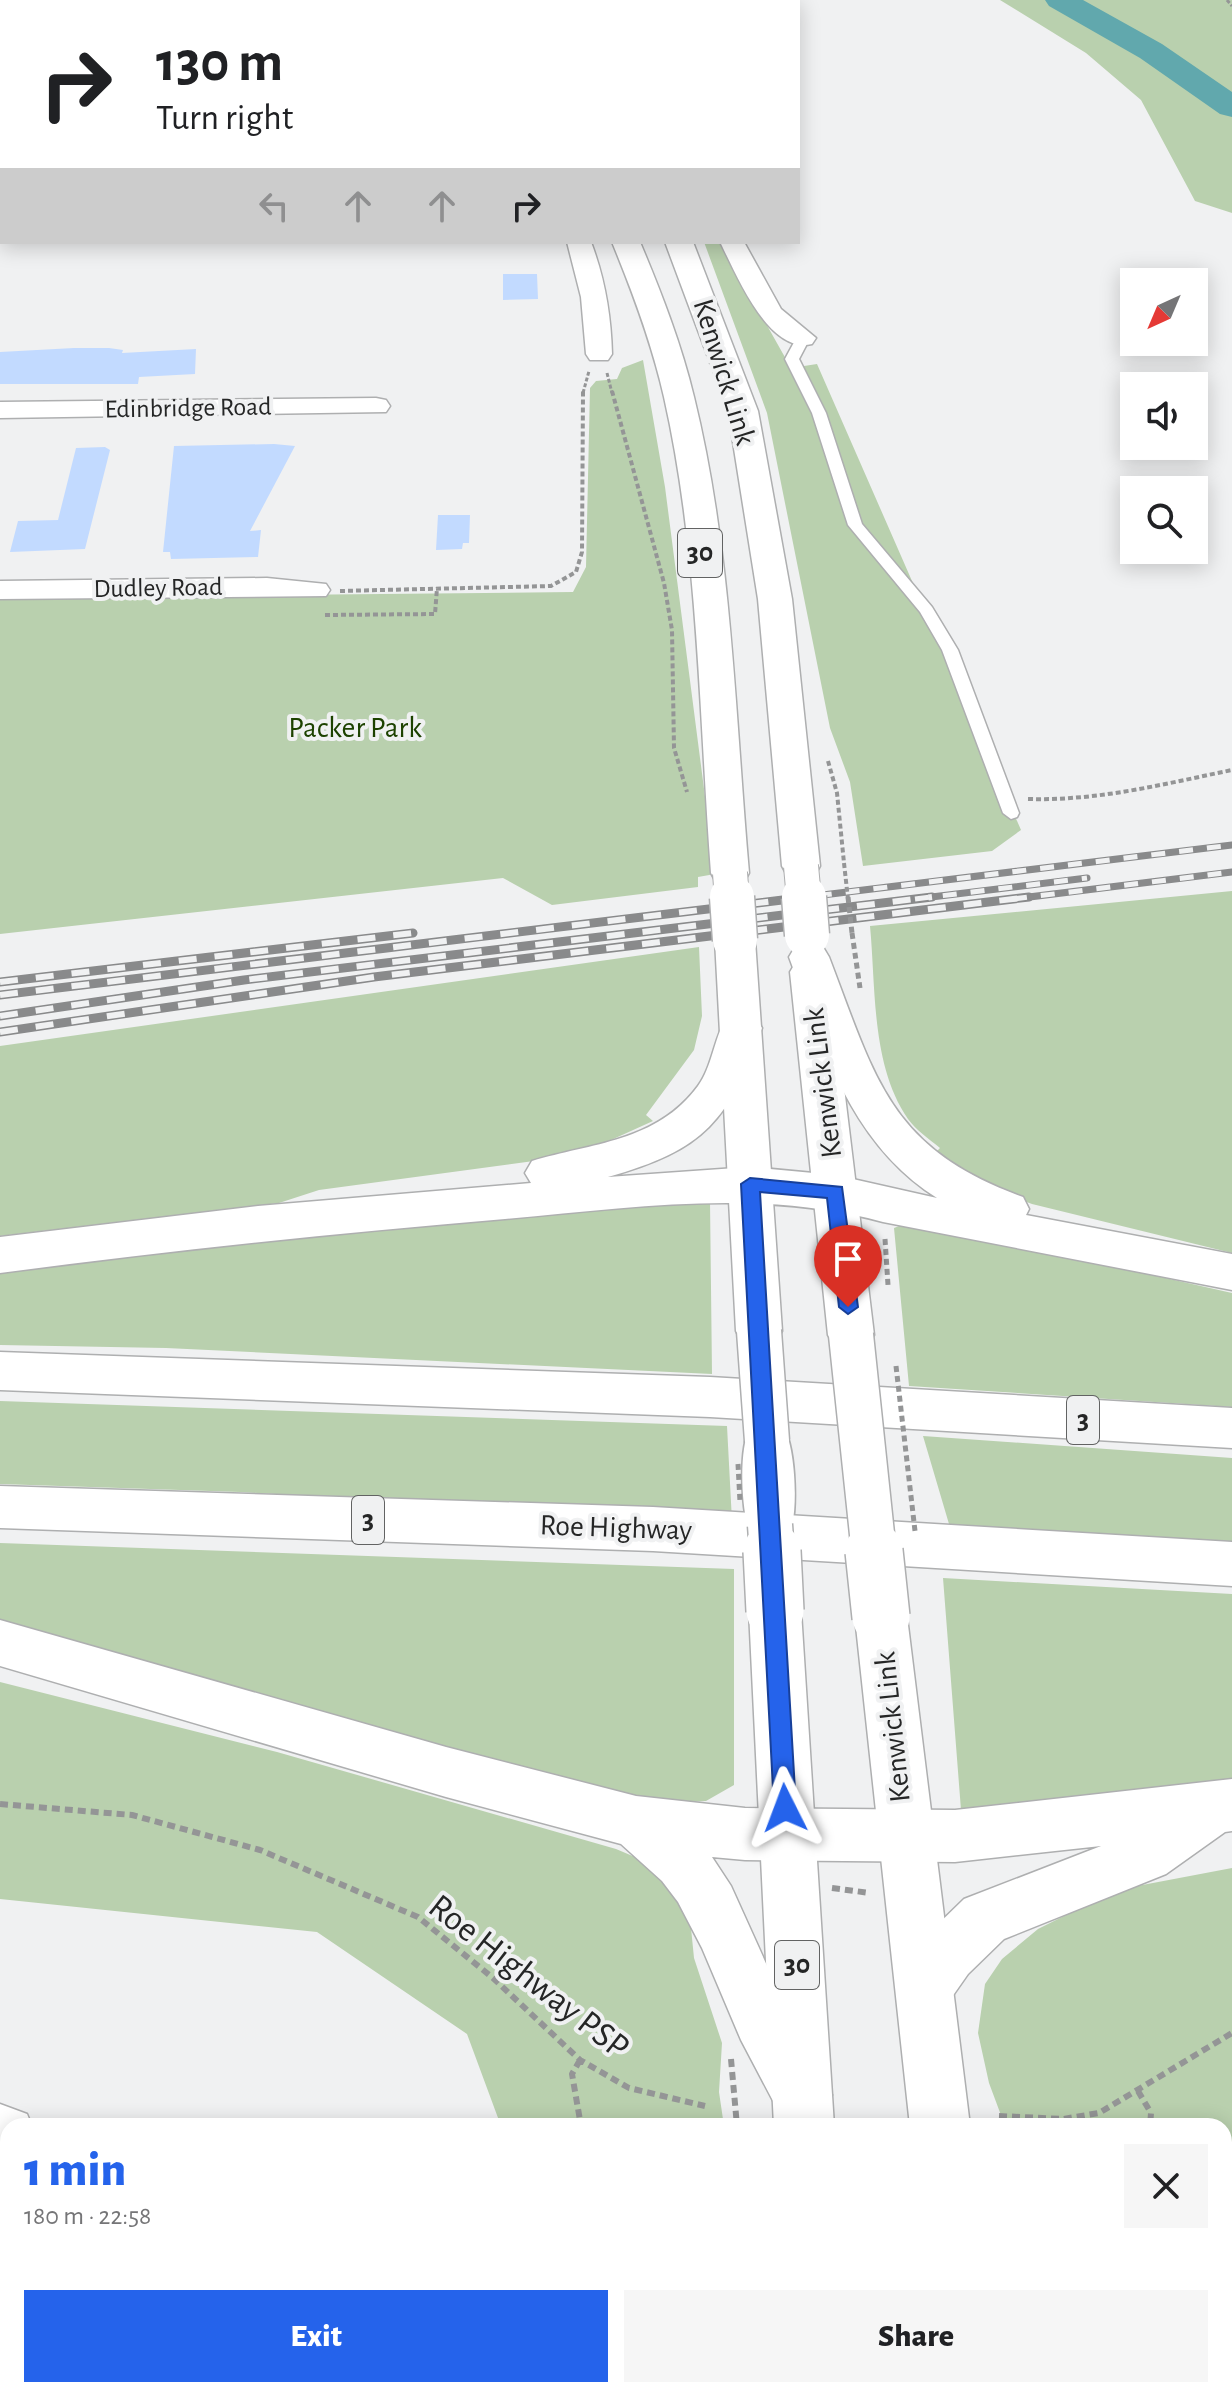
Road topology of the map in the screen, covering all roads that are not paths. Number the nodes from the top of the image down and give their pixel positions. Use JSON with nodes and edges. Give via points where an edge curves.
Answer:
{"nodes":[{"id":1,"x":580,"y":244,"type":"edge"},
{"id":2,"x":627,"y":244,"type":"edge"},
{"id":3,"x":680,"y":244,"type":"edge"},
{"id":4,"x":733,"y":244,"type":"edge"},
{"id":5,"x":803,"y":338,"type":"joint"},
{"id":6,"x":595,"y":360,"type":"road end"},
{"id":7,"x":376,"y":406,"type":"dead end"},
{"id":8,"x":0,"y":410,"type":"edge"},
{"id":9,"x":0,"y":590,"type":"edge"},
{"id":10,"x":315,"y":590,"type":"road end"},
{"id":11,"x":1009,"y":807,"type":"road end"},
{"id":12,"x":808,"y":946,"type":"junction"},
{"id":13,"x":741,"y":1028,"type":"junction"},
{"id":14,"x":750,"y":1184,"type":"junction"},
{"id":15,"x":835,"y":1192,"type":"junction"},
{"id":16,"x":258,"y":1223,"type":"junction"},
{"id":17,"x":0,"y":1255,"type":"edge"},
{"id":18,"x":1232,"y":1272,"type":"edge"},
{"id":19,"x":0,"y":1371,"type":"edge"},
{"id":20,"x":1232,"y":1428,"type":"edge"},
{"id":21,"x":0,"y":1507,"type":"edge"},
{"id":22,"x":1232,"y":1564,"type":"edge"},
{"id":23,"x":0,"y":1643,"type":"edge"},
{"id":24,"x":1224,"y":1805,"type":"edge"},
{"id":25,"x":636,"y":1822,"type":"junction"},
{"id":26,"x":786,"y":1836,"type":"junction"},
{"id":27,"x":906,"y":1837,"type":"junction"},
{"id":28,"x":927,"y":1984,"type":"junction"},
{"id":29,"x":803,"y":2110,"type":"edge"},
{"id":30,"x":939,"y":2118,"type":"edge"}],
"edges":[{"from":1,"to":6,"type":"street","via":[[591,273],[598,319]]},
{"from":2,"to":13,"type":"highway","name":"Kenwick Link","number":"30","bridge":true,"via":[[658,326],[684,420],[704,580]]},
{"from":3,"to":12,"type":"highway","name":"Kenwick Link","number":"30","bridge":true,"via":[[743,411],[775,599]]},
{"from":4,"to":5,"type":"street","via":[[770,313]]},
{"from":5,"to":11,"type":"lane","via":[[792,359],[819,413],[855,525],[927,610],[950,650]]},
{"from":7,"to":8,"type":"street","name":"Edinbridge Road"},
{"from":9,"to":10,"type":"street","name":"Dudley Road"},
{"from":12,"to":15,"type":"highway","name":"Kenwick Link","number":"30"},
{"from":12,"to":18,"type":"highway","via":[[864,1099],[887,1135],[921,1167],[988,1204]]},
{"from":13,"to":14,"type":"highway","name":"Kenwick Link","number":"30"},
{"from":13,"to":16,"type":"highway","via":[[714,1096],[664,1137],[632,1155],[593,1166],[333,1200]]},
{"from":14,"to":15,"type":"highway"},
{"from":14,"to":16,"type":"highway"},
{"from":14,"to":26,"type":"highway","name":"Kenwick Link","number":"30","bridge":true},
{"from":15,"to":18,"type":"highway"},
{"from":15,"to":27,"type":"highway","name":"Kenwick Link","number":"30","bridge":true},
{"from":16,"to":17,"type":"highway"},
{"from":19,"to":20,"type":"highway","number":"3","via":[[710,1397]]},
{"from":21,"to":22,"type":"highway","name":"Roe Highway","number":"3","via":[[653,1529]]},
{"from":23,"to":25,"type":"highway"},
{"from":24,"to":27,"type":"highway","via":[[970,1835]]},
{"from":24,"to":28,"type":"highway","via":[[1146,1855],[984,1919]]},
{"from":25,"to":26,"type":"highway"},
{"from":25,"to":29,"type":"highway","via":[[669,1844],[697,1878]]},
{"from":26,"to":27,"type":"highway"},
{"from":26,"to":29,"type":"highway","name":"Kenwick Link","number":"30","via":[[795,1915]]},
{"from":27,"to":28,"type":"highway","name":"Kenwick Link","number":"30"},
{"from":28,"to":30,"type":"highway","name":"Kenwick Link","number":"30"}]}
